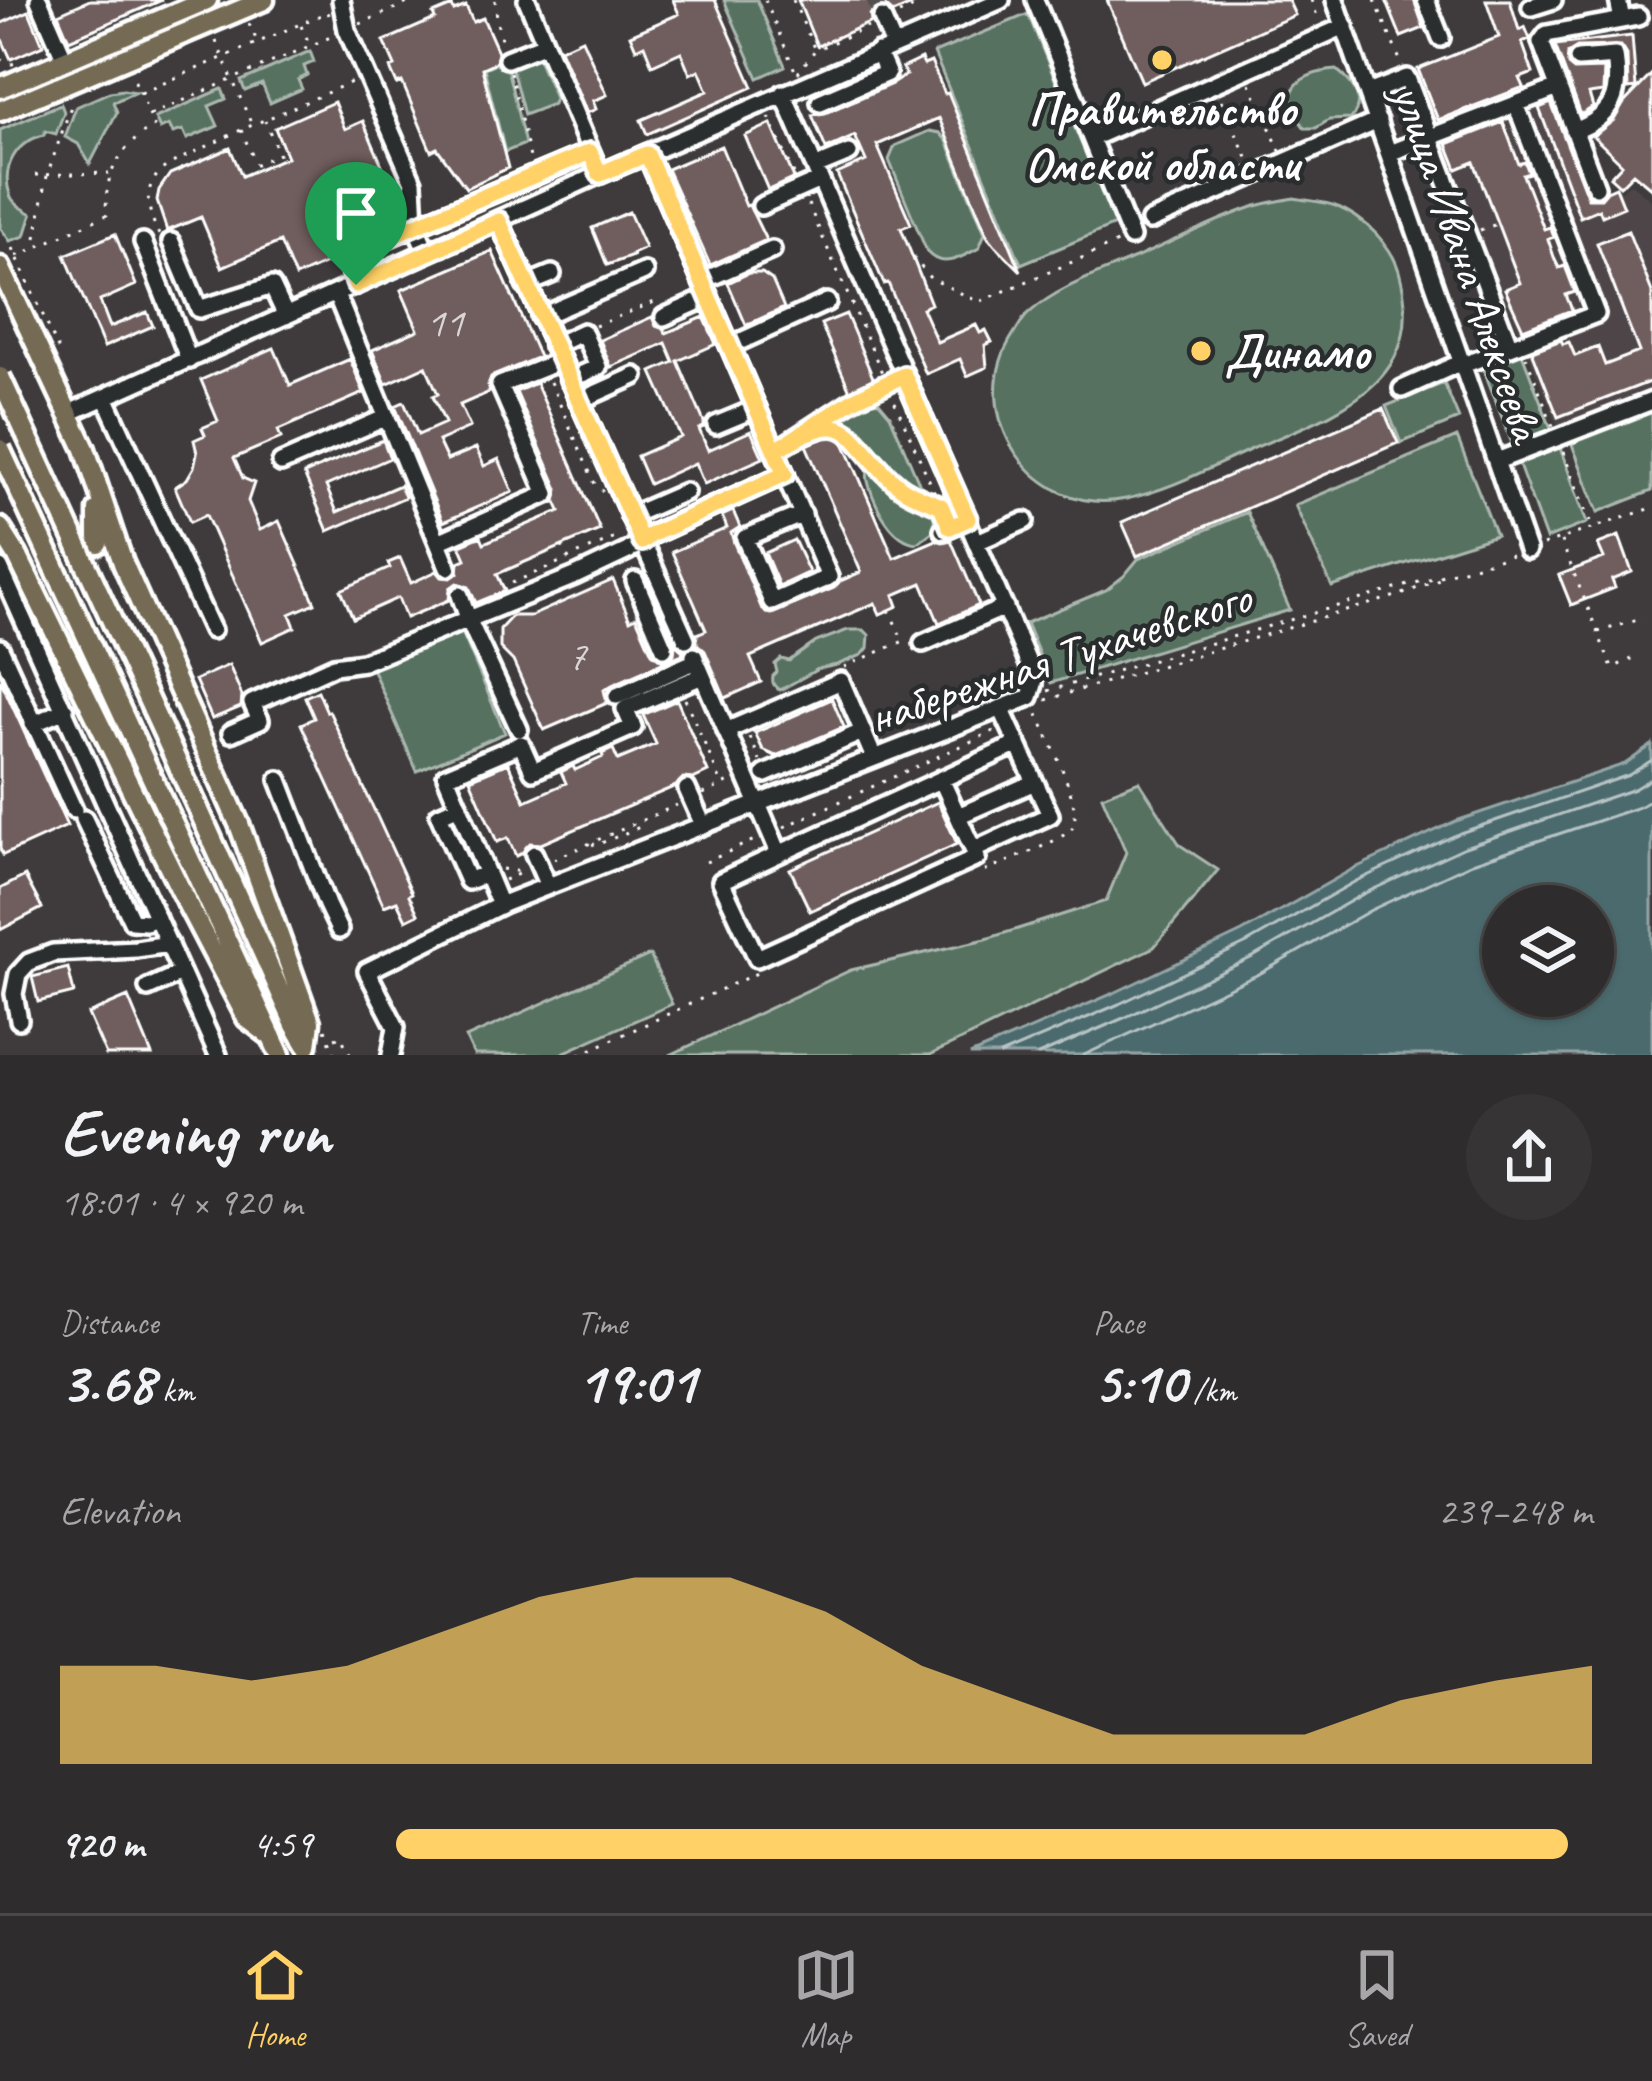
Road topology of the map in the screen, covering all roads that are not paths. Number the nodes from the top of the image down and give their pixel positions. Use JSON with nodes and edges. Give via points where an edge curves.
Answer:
{"nodes":[{"id":1,"x":207,"y":0,"type":"edge"},
{"id":2,"x":264,"y":0,"type":"edge"},
{"id":3,"x":341,"y":0,"type":"edge"},
{"id":4,"x":527,"y":0,"type":"edge"},
{"id":5,"x":1001,"y":0,"type":"edge"},
{"id":6,"x":1035,"y":0,"type":"edge"},
{"id":7,"x":1335,"y":0,"type":"edge"},
{"id":8,"x":1426,"y":0,"type":"edge"},
{"id":9,"x":1553,"y":0,"type":"edge"},
{"id":10,"x":1618,"y":0,"type":"edge"},
{"id":11,"x":47,"y":2,"type":"edge"},
{"id":12,"x":1531,"y":7,"type":"edge"},
{"id":13,"x":882,"y":19,"type":"tunnel mouth"},
{"id":14,"x":1345,"y":26,"type":"junction"},
{"id":15,"x":1441,"y":38,"type":"dead end"},
{"id":16,"x":544,"y":44,"type":"junction"},
{"id":17,"x":886,"y":49,"type":"junction"},
{"id":18,"x":507,"y":59,"type":"road end"},
{"id":19,"x":1578,"y":59,"type":"dead end"},
{"id":20,"x":65,"y":60,"type":"junction"},
{"id":21,"x":0,"y":88,"type":"edge"},
{"id":22,"x":1558,"y":88,"type":"junction"},
{"id":23,"x":783,"y":93,"type":"junction"},
{"id":24,"x":1368,"y":93,"type":"junction"},
{"id":25,"x":820,"y":102,"type":"dead end"},
{"id":26,"x":1516,"y":104,"type":"junction"},
{"id":27,"x":0,"y":112,"type":"edge"},
{"id":28,"x":1378,"y":121,"type":"junction"},
{"id":29,"x":1574,"y":131,"type":"junction"},
{"id":30,"x":1430,"y":137,"type":"junction"},
{"id":31,"x":1092,"y":138,"type":"junction"},
{"id":32,"x":590,"y":152,"type":"junction"},
{"id":33,"x":849,"y":153,"type":"dead end"},
{"id":34,"x":1389,"y":153,"type":"junction"},
{"id":35,"x":647,"y":154,"type":"junction"},
{"id":36,"x":600,"y":174,"type":"junction"},
{"id":37,"x":818,"y":174,"type":"junction"},
{"id":38,"x":1596,"y":187,"type":"dead end"},
{"id":39,"x":761,"y":206,"type":"dead end"},
{"id":40,"x":1150,"y":220,"type":"dead end"},
{"id":41,"x":499,"y":221,"type":"junction"},
{"id":42,"x":415,"y":225,"type":"junction"},
{"id":43,"x":1131,"y":237,"type":"road end"},
{"id":44,"x":143,"y":242,"type":"dead end"},
{"id":45,"x":171,"y":242,"type":"road end"},
{"id":46,"x":772,"y":250,"type":"dead end"},
{"id":47,"x":427,"y":252,"type":"junction"},
{"id":48,"x":8,"y":262,"type":"edge"},
{"id":49,"x":644,"y":272,"type":"dead end"},
{"id":50,"x":552,"y":274,"type":"dead end"},
{"id":51,"x":702,"y":280,"type":"junction"},
{"id":52,"x":356,"y":285,"type":"junction"},
{"id":53,"x":525,"y":285,"type":"junction"},
{"id":54,"x":865,"y":285,"type":"junction"},
{"id":55,"x":847,"y":293,"type":"road end"},
{"id":56,"x":336,"y":294,"type":"junction"},
{"id":57,"x":709,"y":297,"type":"junction"},
{"id":58,"x":827,"y":302,"type":"dead end"},
{"id":59,"x":286,"y":316,"type":"junction"},
{"id":60,"x":540,"y":317,"type":"junction"},
{"id":61,"x":664,"y":317,"type":"road end"},
{"id":62,"x":730,"y":346,"type":"junction"},
{"id":63,"x":1510,"y":347,"type":"junction"},
{"id":64,"x":556,"y":353,"type":"junction"},
{"id":65,"x":189,"y":360,"type":"junction"},
{"id":66,"x":1463,"y":363,"type":"junction"},
{"id":67,"x":635,"y":376,"type":"dead end"},
{"id":68,"x":0,"y":377,"type":"edge"},
{"id":69,"x":569,"y":380,"type":"junction"},
{"id":70,"x":1402,"y":388,"type":"dead end"},
{"id":71,"x":105,"y":397,"type":"junction"},
{"id":72,"x":579,"y":400,"type":"junction"},
{"id":73,"x":1652,"y":401,"type":"edge"},
{"id":74,"x":757,"y":408,"type":"junction"},
{"id":75,"x":67,"y":414,"type":"junction"},
{"id":76,"x":387,"y":417,"type":"junction"},
{"id":77,"x":716,"y":425,"type":"dead end"},
{"id":78,"x":0,"y":448,"type":"edge"},
{"id":79,"x":1497,"y":461,"type":"junction"},
{"id":80,"x":281,"y":463,"type":"dead end"},
{"id":81,"x":785,"y":474,"type":"junction"},
{"id":82,"x":98,"y":487,"type":"junction"},
{"id":83,"x":686,"y":492,"type":"dead end"},
{"id":84,"x":802,"y":514,"type":"junction"},
{"id":85,"x":630,"y":516,"type":"junction"},
{"id":86,"x":968,"y":519,"type":"junction"},
{"id":87,"x":1025,"y":521,"type":"dead end"},
{"id":88,"x":0,"y":528,"type":"edge"},
{"id":89,"x":946,"y":528,"type":"road end"},
{"id":90,"x":437,"y":542,"type":"junction"},
{"id":91,"x":642,"y":542,"type":"junction"},
{"id":92,"x":977,"y":542,"type":"junction"},
{"id":93,"x":98,"y":543,"type":"dead end"},
{"id":94,"x":1527,"y":550,"type":"road end"},
{"id":95,"x":17,"y":555,"type":"junction"},
{"id":96,"x":448,"y":567,"type":"dead end"},
{"id":97,"x":0,"y":568,"type":"edge"},
{"id":98,"x":45,"y":576,"type":"dead end"},
{"id":99,"x":635,"y":581,"type":"dead end"},
{"id":100,"x":460,"y":595,"type":"dead end"},
{"id":101,"x":672,"y":606,"type":"junction"},
{"id":102,"x":1004,"y":607,"type":"junction"},
{"id":103,"x":650,"y":615,"type":"junction"},
{"id":104,"x":469,"y":621,"type":"junction"},
{"id":105,"x":212,"y":630,"type":"dead end"},
{"id":106,"x":686,"y":639,"type":"dead end"},
{"id":107,"x":923,"y":643,"type":"dead end"},
{"id":108,"x":0,"y":648,"type":"edge"},
{"id":109,"x":664,"y":648,"type":"dead end"},
{"id":110,"x":675,"y":674,"type":"junction"},
{"id":111,"x":616,"y":696,"type":"dead end"},
{"id":112,"x":65,"y":710,"type":"junction"},
{"id":113,"x":1005,"y":716,"type":"junction"},
{"id":114,"x":33,"y":724,"type":"junction"},
{"id":115,"x":519,"y":729,"type":"dead end"},
{"id":116,"x":726,"y":731,"type":"junction"},
{"id":117,"x":862,"y":732,"type":"junction"},
{"id":118,"x":231,"y":733,"type":"dead end"},
{"id":119,"x":1018,"y":744,"type":"junction"},
{"id":120,"x":874,"y":758,"type":"junction"},
{"id":121,"x":765,"y":774,"type":"road end"},
{"id":122,"x":941,"y":779,"type":"junction"},
{"id":123,"x":279,"y":780,"type":"dead end"},
{"id":124,"x":1035,"y":782,"type":"junction"},
{"id":125,"x":687,"y":789,"type":"dead end"},
{"id":126,"x":757,"y":804,"type":"junction"},
{"id":127,"x":958,"y":817,"type":"junction"},
{"id":128,"x":703,"y":825,"type":"junction"},
{"id":129,"x":974,"y":850,"type":"junction"},
{"id":130,"x":534,"y":854,"type":"dead end"},
{"id":131,"x":779,"y":854,"type":"junction"},
{"id":132,"x":548,"y":886,"type":"junction"},
{"id":133,"x":500,"y":905,"type":"junction"},
{"id":134,"x":157,"y":918,"type":"junction"},
{"id":135,"x":339,"y":930,"type":"dead end"},
{"id":136,"x":169,"y":944,"type":"junction"},
{"id":137,"x":181,"y":973,"type":"junction"},
{"id":138,"x":148,"y":988,"type":"dead end"},
{"id":139,"x":19,"y":1020,"type":"dead end"},
{"id":140,"x":276,"y":1046,"type":"edge"},
{"id":141,"x":309,"y":1050,"type":"edge"},
{"id":142,"x":218,"y":1055,"type":"edge"},
{"id":143,"x":391,"y":1055,"type":"edge"}],
"edges":[{"from":1,"to":20,"type":"main road"},
{"from":2,"to":27,"type":"main road"},
{"from":3,"to":42,"type":"street","via":[[412,182]]},
{"from":4,"to":16,"type":"street"},
{"from":5,"to":17,"type":"street"},
{"from":6,"to":31,"type":"street"},
{"from":7,"to":14,"type":"street","name":"улица Ивана Алексеева"},
{"from":8,"to":15,"type":"street"},
{"from":9,"to":12,"type":"street"},
{"from":10,"to":22,"type":"street","via":[[1630,18],[1543,37]]},
{"from":11,"to":20,"type":"street"},
{"from":13,"to":17,"type":"street"},
{"from":14,"to":24,"type":"street","name":"улица Ивана Алексеева"},
{"from":14,"to":31,"type":"street"},
{"from":16,"to":18,"type":"street"},
{"from":16,"to":32,"type":"street"},
{"from":17,"to":23,"type":"street"},
{"from":17,"to":25,"type":"street","via":[[887,74]]},
{"from":19,"to":29,"type":"street","via":[[1615,56],[1617,96],[1593,124]]},
{"from":20,"to":21,"type":"main road"},
{"from":22,"to":26,"type":"street"},
{"from":22,"to":29,"type":"street"},
{"from":23,"to":35,"type":"street"},
{"from":23,"to":37,"type":"street"},
{"from":24,"to":28,"type":"street","name":"улица Ивана Алексеева"},
{"from":24,"to":30,"type":"street","via":[[1407,78]]},
{"from":26,"to":30,"type":"street"},
{"from":26,"to":63,"type":"street","via":[[1596,314]]},
{"from":28,"to":34,"type":"street","name":"улица Ивана Алексеева"},
{"from":28,"to":40,"type":"street"},
{"from":29,"to":38,"type":"street"},
{"from":30,"to":34,"type":"street"},
{"from":30,"to":63,"type":"street"},
{"from":31,"to":43,"type":"street"},
{"from":32,"to":36,"type":"street"},
{"from":32,"to":42,"type":"street"},
{"from":33,"to":37,"type":"street"},
{"from":34,"to":66,"type":"street","name":"улица Ивана Алексеева"},
{"from":35,"to":36,"type":"street"},
{"from":35,"to":51,"type":"street"},
{"from":36,"to":41,"type":"street"},
{"from":37,"to":39,"type":"street"},
{"from":37,"to":54,"type":"street"},
{"from":41,"to":47,"type":"street"},
{"from":41,"to":53,"type":"street"},
{"from":42,"to":47,"type":"street"},
{"from":42,"to":52,"type":"street","via":[[345,256]]},
{"from":44,"to":65,"type":"street"},
{"from":45,"to":59,"type":"street","via":[[199,310],[272,286]]},
{"from":46,"to":51,"type":"street"},
{"from":47,"to":52,"type":"street"},
{"from":48,"to":75,"type":"main road"},
{"from":49,"to":60,"type":"street"},
{"from":50,"to":53,"type":"street"},
{"from":51,"to":57,"type":"street"},
{"from":52,"to":56,"type":"street"},
{"from":53,"to":60,"type":"street"},
{"from":54,"to":55,"type":"street"},
{"from":54,"to":86,"type":"street"},
{"from":56,"to":59,"type":"street"},
{"from":56,"to":76,"type":"street"},
{"from":57,"to":61,"type":"street"},
{"from":57,"to":62,"type":"street"},
{"from":58,"to":62,"type":"street"},
{"from":59,"to":65,"type":"street"},
{"from":60,"to":64,"type":"street"},
{"from":62,"to":74,"type":"street"},
{"from":63,"to":66,"type":"street"},
{"from":64,"to":69,"type":"street"},
{"from":64,"to":69,"type":"street","via":[[583,332],[598,367]]},
{"from":64,"to":90,"type":"street","via":[[500,385],[547,494]]},
{"from":65,"to":71,"type":"street"},
{"from":66,"to":70,"type":"street"},
{"from":66,"to":79,"type":"street","name":"улица Ивана Алексеева"},
{"from":67,"to":72,"type":"street"},
{"from":68,"to":141,"type":"main road","bridge":true},
{"from":69,"to":72,"type":"street"},
{"from":71,"to":75,"type":"street"},
{"from":71,"to":105,"type":"street"},
{"from":72,"to":85,"type":"street"},
{"from":73,"to":79,"type":"street"},
{"from":74,"to":77,"type":"street"},
{"from":74,"to":81,"type":"street"},
{"from":75,"to":82,"type":"main road"},
{"from":76,"to":80,"type":"street"},
{"from":76,"to":90,"type":"street"},
{"from":78,"to":140,"type":"main road","bridge":true},
{"from":79,"to":94,"type":"street","name":"улица Ивана Алексеева"},
{"from":81,"to":84,"type":"street"},
{"from":81,"to":91,"type":"street"},
{"from":82,"to":93,"type":"main road"},
{"from":82,"to":141,"type":"main road","via":[[238,824],[310,1022]]},
{"from":83,"to":85,"type":"street"},
{"from":84,"to":84,"type":"street","via":[[745,538],[772,602],[829,577]]},
{"from":85,"to":91,"type":"street"},
{"from":86,"to":89,"type":"street"},
{"from":86,"to":92,"type":"street"},
{"from":87,"to":92,"type":"street"},
{"from":88,"to":95,"type":"main road"},
{"from":90,"to":96,"type":"street"},
{"from":91,"to":101,"type":"street"},
{"from":91,"to":104,"type":"street"},
{"from":92,"to":102,"type":"street"},
{"from":95,"to":98,"type":"main road"},
{"from":95,"to":140,"type":"main road","via":[[247,1018]]},
{"from":97,"to":112,"type":"street"},
{"from":99,"to":103,"type":"street"},
{"from":100,"to":104,"type":"street"},
{"from":101,"to":103,"type":"street"},
{"from":101,"to":106,"type":"street"},
{"from":102,"to":107,"type":"street"},
{"from":102,"to":113,"type":"street","name":"набережная Тухачевского","via":[[1038,699]]},
{"from":103,"to":109,"type":"street"},
{"from":104,"to":115,"type":"street"},
{"from":104,"to":118,"type":"street","via":[[252,703],[260,720]]},
{"from":108,"to":114,"type":"street"},
{"from":110,"to":111,"type":"street"},
{"from":110,"to":116,"type":"street","via":[[697,665]]},
{"from":110,"to":133,"type":"street","via":[[625,709],[632,727],[532,771],[521,744],[446,776],[459,806],[439,815],[468,881],[492,870]]},
{"from":112,"to":114,"type":"street"},
{"from":112,"to":134,"type":"street"},
{"from":113,"to":119,"type":"street"},
{"from":113,"to":120,"type":"street","name":"набережная Тухачевского"},
{"from":114,"to":134,"type":"street","via":[[132,921]]},
{"from":116,"to":117,"type":"street","via":[[841,681]]},
{"from":116,"to":126,"type":"street"},
{"from":117,"to":120,"type":"street"},
{"from":117,"to":121,"type":"street"},
{"from":119,"to":122,"type":"street"},
{"from":119,"to":124,"type":"street"},
{"from":120,"to":126,"type":"street","name":"набережная Тухачевского"},
{"from":122,"to":127,"type":"street"},
{"from":122,"to":131,"type":"street"},
{"from":123,"to":135,"type":"street"},
{"from":124,"to":127,"type":"street"},
{"from":124,"to":129,"type":"street","via":[[1050,815]]},
{"from":125,"to":128,"type":"street"},
{"from":126,"to":128,"type":"street","name":"набережная Тухачевского"},
{"from":126,"to":131,"type":"street"},
{"from":127,"to":129,"type":"street"},
{"from":128,"to":132,"type":"street","name":"набережная Тухачевского"},
{"from":129,"to":131,"type":"street","via":[[977,858],[757,958],[721,881]]},
{"from":130,"to":132,"type":"street"},
{"from":132,"to":133,"type":"street","name":"набережная Тухачевского"},
{"from":133,"to":143,"type":"street","name":"набережная Тухачевского","via":[[367,971],[395,1028]]},
{"from":134,"to":136,"type":"street"},
{"from":136,"to":137,"type":"street"},
{"from":136,"to":139,"type":"street","via":[[29,962],[14,994]]},
{"from":137,"to":138,"type":"street"},
{"from":137,"to":142,"type":"street"}]}
